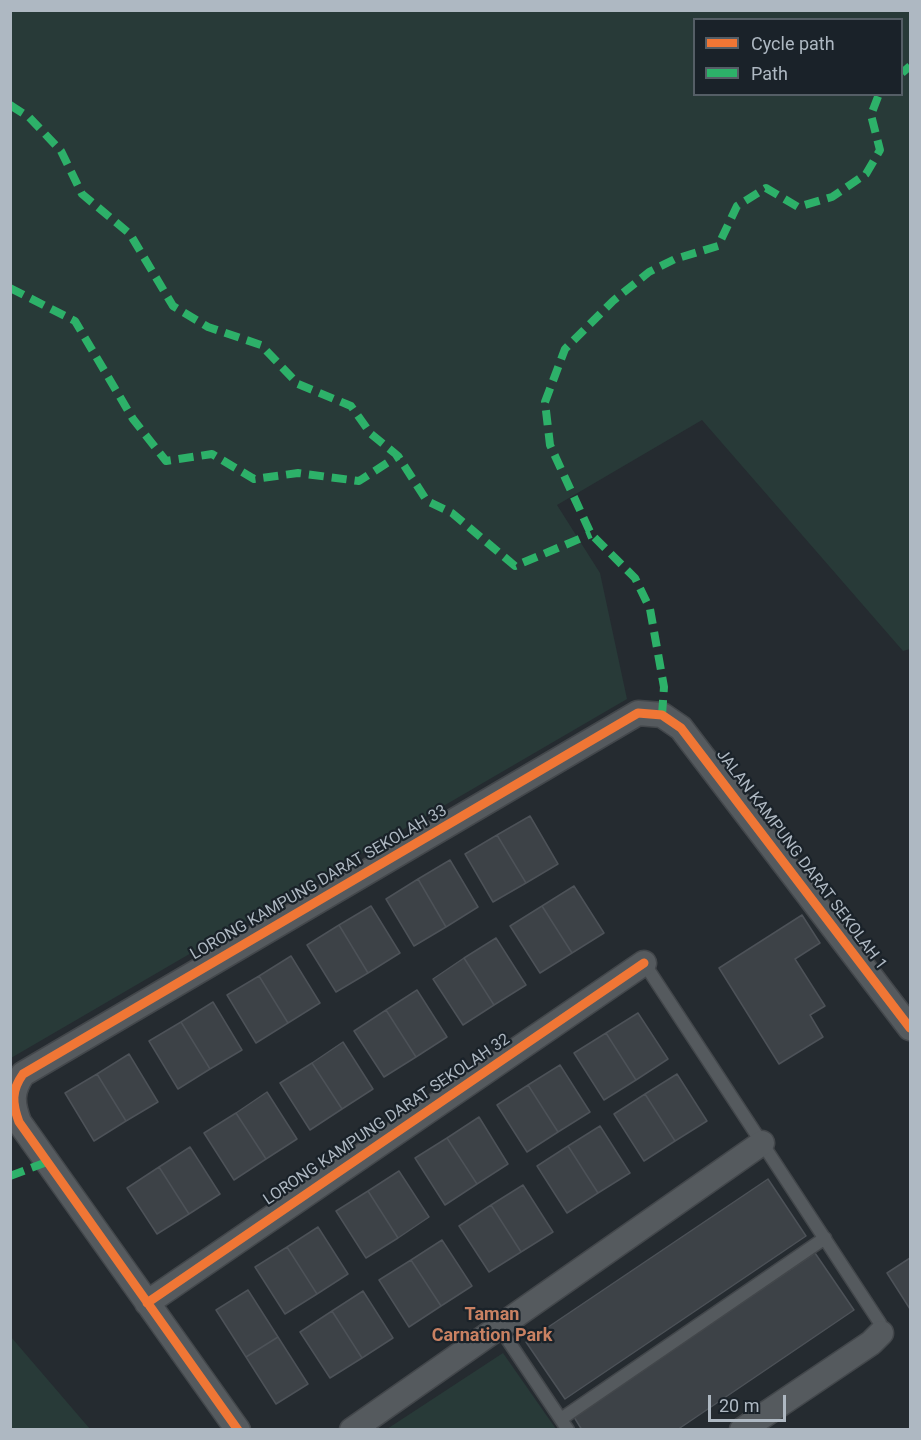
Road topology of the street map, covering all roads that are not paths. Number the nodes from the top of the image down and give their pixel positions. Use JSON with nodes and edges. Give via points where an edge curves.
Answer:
{"nodes":[{"id":1,"x":662,"y":715,"type":"joint"},
{"id":2,"x":644,"y":963,"type":"joint"},
{"id":3,"x":910,"y":1028,"type":"edge"},
{"id":4,"x":762,"y":1143,"type":"junction"},
{"id":5,"x":825,"y":1238,"type":"junction"},
{"id":6,"x":147,"y":1303,"type":"junction"},
{"id":7,"x":500,"y":1327,"type":"junction"},
{"id":8,"x":876,"y":1338,"type":"joint"},
{"id":9,"x":561,"y":1419,"type":"junction"},
{"id":10,"x":238,"y":1430,"type":"edge"},
{"id":11,"x":352,"y":1430,"type":"edge"},
{"id":12,"x":568,"y":1430,"type":"edge"},
{"id":13,"x":742,"y":1430,"type":"edge"}],
"edges":[{"from":1,"to":3,"type":"street","name":"JALAN KAMPUNG DARAT SEKOLAH 1","via":[[681,728]]},
{"from":1,"to":6,"type":"street","name":"LORONG KAMPUNG DARAT SEKOLAH 33","via":[[638,713],[23,1074],[14,1087],[13,1105],[19,1122]]},
{"from":2,"to":4,"type":"lane"},
{"from":2,"to":6,"type":"street","name":"LORONG KAMPUNG DARAT SEKOLAH 32"},
{"from":4,"to":5,"type":"lane"},
{"from":4,"to":7,"type":"street"},
{"from":5,"to":8,"type":"lane","via":[[880,1323]]},
{"from":5,"to":9,"type":"lane"},
{"from":6,"to":10,"type":"street"},
{"from":7,"to":9,"type":"lane"},
{"from":7,"to":11,"type":"street"},
{"from":8,"to":13,"type":"street"},
{"from":9,"to":12,"type":"lane"}]}
